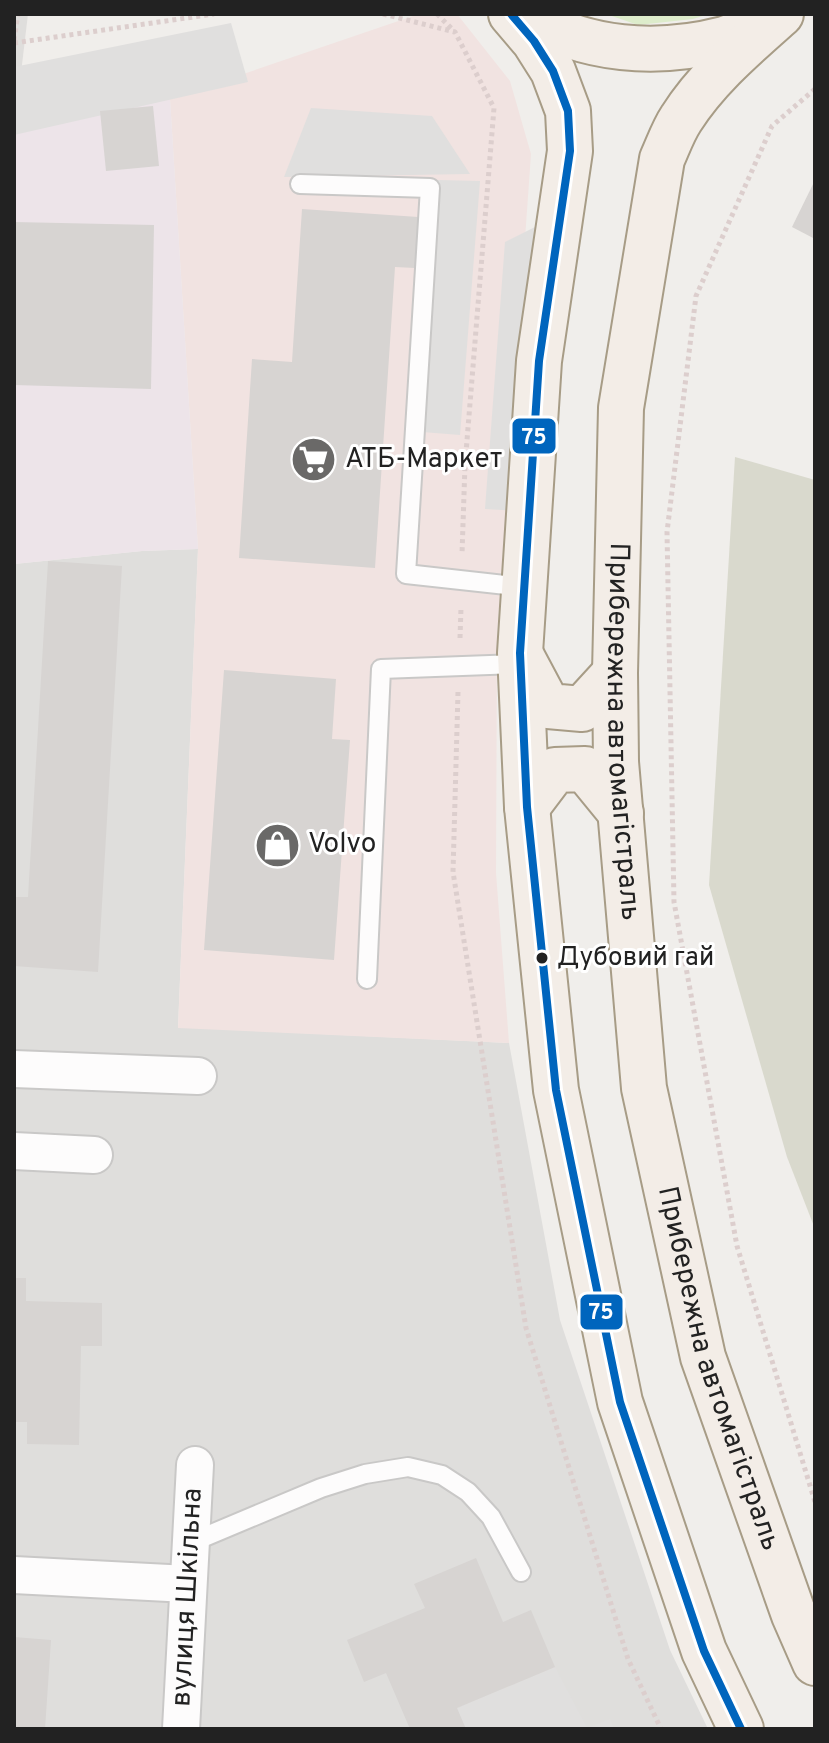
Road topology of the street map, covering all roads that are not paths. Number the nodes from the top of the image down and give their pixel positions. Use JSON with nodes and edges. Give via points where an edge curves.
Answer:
{"nodes":[{"id":1,"x":511,"y":14,"type":"edge"},
{"id":2,"x":526,"y":14,"type":"edge"},
{"id":3,"x":780,"y":14,"type":"edge"},
{"id":4,"x":300,"y":184,"type":"dead end"},
{"id":5,"x":524,"y":587,"type":"junction"},
{"id":6,"x":520,"y":659,"type":"junction"},
{"id":7,"x":615,"y":673,"type":"junction"},
{"id":8,"x":527,"y":807,"type":"junction"},
{"id":9,"x":621,"y":813,"type":"junction"},
{"id":10,"x":367,"y":979,"type":"dead end"},
{"id":11,"x":14,"y":1069,"type":"edge"},
{"id":12,"x":198,"y":1076,"type":"dead end"},
{"id":13,"x":14,"y":1151,"type":"edge"},
{"id":14,"x":94,"y":1155,"type":"dead end"},
{"id":15,"x":195,"y":1465,"type":"dead end"},
{"id":16,"x":190,"y":1543,"type":"junction"},
{"id":17,"x":521,"y":1572,"type":"dead end"},
{"id":18,"x":14,"y":1575,"type":"edge"},
{"id":19,"x":188,"y":1584,"type":"junction"},
{"id":20,"x":815,"y":1663,"type":"edge"},
{"id":21,"x":181,"y":1729,"type":"edge"},
{"id":22,"x":741,"y":1729,"type":"edge"}],
"edges":[{"from":1,"to":5,"type":"main road","via":[[553,71],[568,111],[570,151],[539,361]]},
{"from":2,"to":3,"type":"main road","name":"Прибережна автомагістраль","via":[[544,26],[603,46],[665,50],[727,38]]},
{"from":3,"to":7,"type":"main road","name":"Прибережна автомагістраль","via":[[703,88],[662,159],[621,408]]},
{"from":4,"to":5,"type":"lane","via":[[430,188],[406,574]]},
{"from":5,"to":6,"type":"main road"},
{"from":6,"to":7,"type":"main road","via":[[548,706],[582,709]]},
{"from":6,"to":8,"type":"main road"},
{"from":6,"to":10,"type":"lane","via":[[381,669]]},
{"from":7,"to":9,"type":"main road","name":"Прибережна автомагістраль"},
{"from":8,"to":9,"type":"main road","via":[[555,770],[585,769]]},
{"from":8,"to":22,"type":"main road","via":[[556,1090],[620,1402],[704,1651]]},
{"from":9,"to":20,"type":"main road","name":"Прибережна автомагістраль","via":[[644,1088],[703,1357]]},
{"from":11,"to":12,"type":"street"},
{"from":13,"to":14,"type":"street"},
{"from":15,"to":16,"type":"street","name":"вулиця Шкільна"},
{"from":16,"to":17,"type":"lane","via":[[321,1488],[408,1467],[442,1475],[468,1492],[491,1517]]},
{"from":16,"to":19,"type":"street","name":"вулиця Шкільна"},
{"from":18,"to":19,"type":"street"},
{"from":19,"to":21,"type":"street","name":"вулиця Шкільна"}]}
